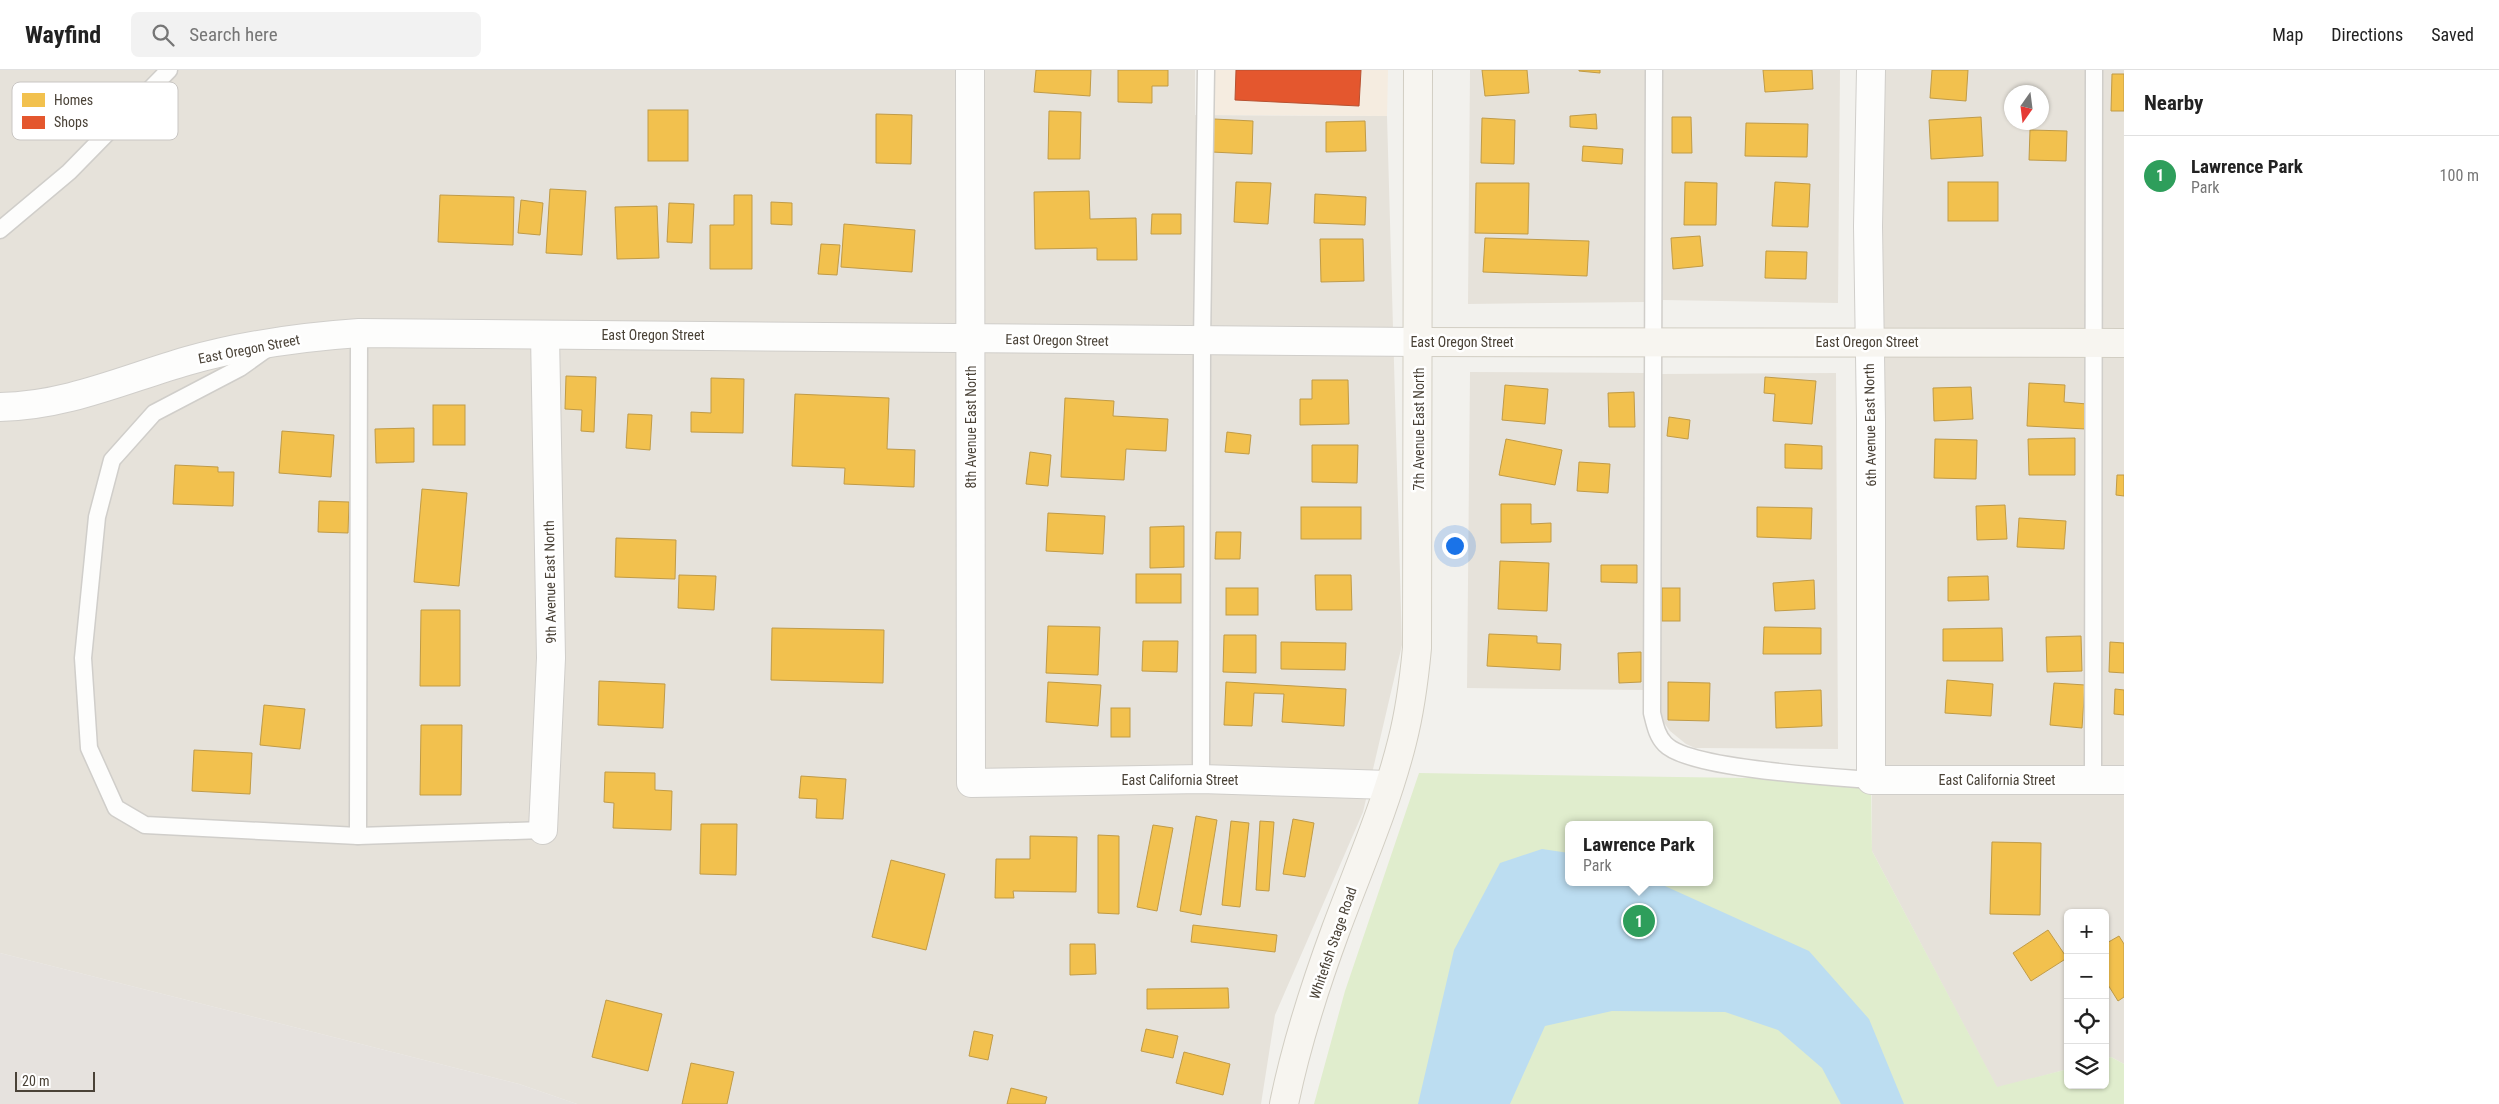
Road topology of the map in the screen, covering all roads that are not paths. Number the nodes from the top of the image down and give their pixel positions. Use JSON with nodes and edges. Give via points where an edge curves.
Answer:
{"nodes":[{"id":1,"x":169,"y":70,"type":"edge"},
{"id":2,"x":970,"y":70,"type":"edge"},
{"id":3,"x":1206,"y":70,"type":"edge"},
{"id":4,"x":1418,"y":70,"type":"edge"},
{"id":5,"x":1654,"y":70,"type":"edge"},
{"id":6,"x":1871,"y":70,"type":"edge"},
{"id":7,"x":2094,"y":70,"type":"edge"},
{"id":8,"x":157,"y":82,"type":"edge"},
{"id":9,"x":100,"y":140,"type":"edge"},
{"id":10,"x":0,"y":230,"type":"edge"},
{"id":11,"x":359,"y":333,"type":"junction"},
{"id":12,"x":545,"y":335,"type":"junction"},
{"id":13,"x":971,"y":337,"type":"junction"},
{"id":14,"x":1202,"y":341,"type":"junction"},
{"id":15,"x":276,"y":342,"type":"junction"},
{"id":16,"x":1419,"y":342,"type":"junction"},
{"id":17,"x":1653,"y":342,"type":"junction"},
{"id":18,"x":1869,"y":342,"type":"junction"},
{"id":19,"x":2094,"y":342,"type":"junction"},
{"id":20,"x":2124,"y":342,"type":"edge"},
{"id":21,"x":0,"y":407,"type":"edge"},
{"id":22,"x":1201,"y":779,"type":"junction"},
{"id":23,"x":1871,"y":780,"type":"junction"},
{"id":24,"x":2093,"y":780,"type":"junction"},
{"id":25,"x":2124,"y":780,"type":"edge"},
{"id":26,"x":971,"y":783,"type":"joint"},
{"id":27,"x":1389,"y":785,"type":"junction"},
{"id":28,"x":543,"y":830,"type":"joint"},
{"id":29,"x":358,"y":836,"type":"junction"},
{"id":30,"x":1284,"y":1104,"type":"edge"}],
"edges":[{"from":1,"to":8,"type":"lane"},
{"from":2,"to":13,"type":"street","name":"8th Avenue East North"},
{"from":3,"to":14,"type":"lane"},
{"from":4,"to":16,"type":"main road","name":"7th Avenue East North"},
{"from":5,"to":17,"type":"lane"},
{"from":6,"to":18,"type":"street","name":"6th Avenue East North"},
{"from":7,"to":19,"type":"lane"},
{"from":9,"to":10,"type":"lane","via":[[69,172]]},
{"from":11,"to":12,"type":"street","name":"East Oregon Street"},
{"from":11,"to":15,"type":"street","name":"East Oregon Street"},
{"from":11,"to":29,"type":"lane"},
{"from":12,"to":13,"type":"street","name":"East Oregon Street"},
{"from":12,"to":28,"type":"street","name":"9th Avenue East North","via":[[551,658]]},
{"from":13,"to":14,"type":"street","name":"East Oregon Street"},
{"from":13,"to":26,"type":"street","name":"8th Avenue East North"},
{"from":14,"to":16,"type":"street","name":"East Oregon Street"},
{"from":14,"to":22,"type":"lane"},
{"from":15,"to":21,"type":"street","name":"East Oregon Street","via":[[188,361],[89,394]]},
{"from":15,"to":29,"type":"lane","via":[[240,368],[154,413],[112,460],[97,516],[83,658],[89,748],[116,808],[145,825]]},
{"from":16,"to":17,"type":"main road","name":"East Oregon Street"},
{"from":16,"to":27,"type":"main road","name":"7th Avenue East North","via":[[1417,648],[1410,705]]},
{"from":17,"to":18,"type":"main road","name":"East Oregon Street"},
{"from":17,"to":23,"type":"lane","via":[[1652,713],[1656,729],[1666,745],[1683,756],[1785,774]]},
{"from":18,"to":19,"type":"main road","name":"East Oregon Street"},
{"from":18,"to":23,"type":"street","name":"6th Avenue East North"},
{"from":19,"to":20,"type":"main road","name":"East Oregon Street"},
{"from":19,"to":24,"type":"lane"},
{"from":22,"to":26,"type":"street","name":"East California Street"},
{"from":22,"to":27,"type":"street","name":"East California Street"},
{"from":23,"to":24,"type":"street","name":"East California Street"},
{"from":24,"to":25,"type":"street","name":"East California Street"},
{"from":27,"to":30,"type":"main road","name":"Whitefish Stage Road","via":[[1319,980]]},
{"from":28,"to":29,"type":"lane"}]}
